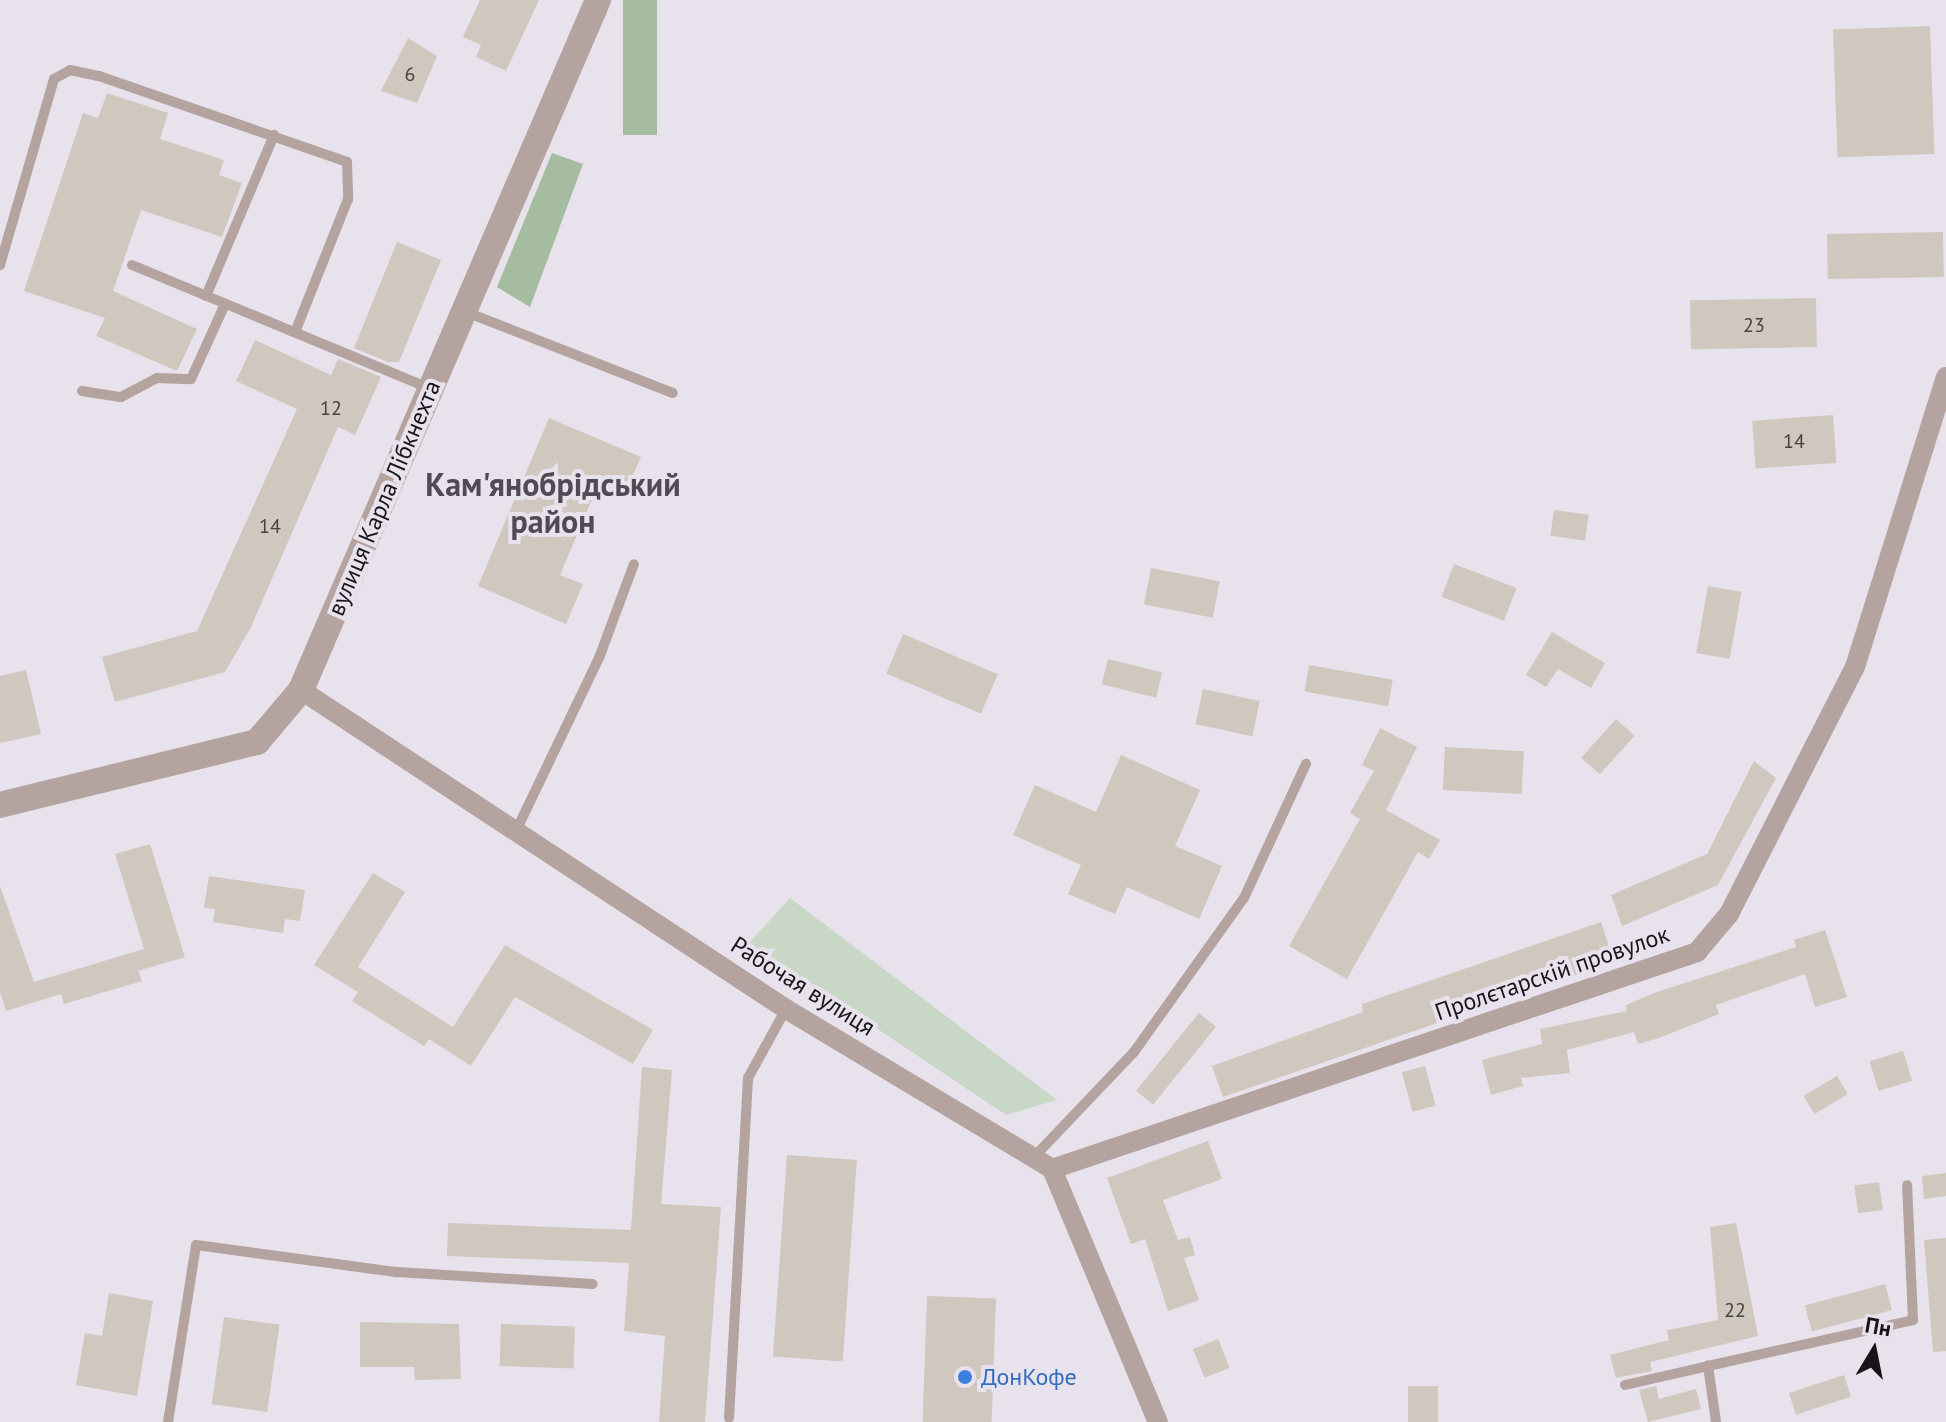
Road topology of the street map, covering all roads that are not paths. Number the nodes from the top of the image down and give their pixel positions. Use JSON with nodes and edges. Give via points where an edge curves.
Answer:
{"nodes":[{"id":1,"x":598,"y":0,"type":"edge"},
{"id":2,"x":274,"y":135,"type":"junction"},
{"id":3,"x":0,"y":265,"type":"edge"},
{"id":4,"x":132,"y":265,"type":"dead end"},
{"id":5,"x":206,"y":296,"type":"junction"},
{"id":6,"x":225,"y":304,"type":"junction"},
{"id":7,"x":464,"y":311,"type":"junction"},
{"id":8,"x":295,"y":332,"type":"junction"},
{"id":9,"x":1946,"y":377,"type":"edge"},
{"id":10,"x":431,"y":389,"type":"junction"},
{"id":11,"x":82,"y":391,"type":"dead end"},
{"id":12,"x":673,"y":393,"type":"dead end"},
{"id":13,"x":634,"y":564,"type":"dead end"},
{"id":14,"x":301,"y":690,"type":"junction"},
{"id":15,"x":1306,"y":764,"type":"dead end"},
{"id":16,"x":0,"y":805,"type":"edge"},
{"id":17,"x":516,"y":831,"type":"junction"},
{"id":18,"x":786,"y":1009,"type":"junction"},
{"id":19,"x":1034,"y":1157,"type":"junction"},
{"id":20,"x":1052,"y":1169,"type":"junction"},
{"id":21,"x":1907,"y":1185,"type":"dead end"},
{"id":22,"x":593,"y":1284,"type":"dead end"},
{"id":23,"x":1708,"y":1366,"type":"junction"},
{"id":24,"x":1625,"y":1385,"type":"dead end"},
{"id":25,"x":729,"y":1418,"type":"dead end"},
{"id":26,"x":168,"y":1422,"type":"edge"},
{"id":27,"x":1158,"y":1422,"type":"edge"},
{"id":28,"x":1716,"y":1422,"type":"edge"}],
"edges":[{"from":1,"to":7,"type":"street","name":"вулиця Карла Лібкнехта"},
{"from":2,"to":3,"type":"lane","via":[[70,70],[54,79]]},
{"from":2,"to":5,"type":"lane"},
{"from":2,"to":8,"type":"lane","via":[[347,162],[351,181]]},
{"from":4,"to":5,"type":"lane"},
{"from":5,"to":6,"type":"lane"},
{"from":6,"to":8,"type":"lane"},
{"from":6,"to":11,"type":"lane","via":[[191,379],[157,378],[121,397]]},
{"from":7,"to":10,"type":"street","name":"вулиця Карла Лібкнехта"},
{"from":7,"to":12,"type":"lane"},
{"from":8,"to":10,"type":"lane"},
{"from":9,"to":20,"type":"street","name":"Пролєтарскій провулок","via":[[1855,667],[1729,914],[1697,952]]},
{"from":10,"to":14,"type":"street","name":"вулиця Карла Лібкнехта"},
{"from":13,"to":17,"type":"lane","via":[[599,658]]},
{"from":14,"to":16,"type":"street","name":"вулиця Карла Лібкнехта","via":[[257,742]]},
{"from":14,"to":17,"type":"street","name":"Рабочая вулиця"},
{"from":15,"to":19,"type":"lane","via":[[1244,898],[1134,1052]]},
{"from":17,"to":18,"type":"street","name":"Рабочая вулиця"},
{"from":18,"to":19,"type":"street","name":"Рабочая вулиця"},
{"from":18,"to":25,"type":"lane","via":[[748,1078]]},
{"from":19,"to":20,"type":"street","name":"Рабочая вулиця"},
{"from":20,"to":27,"type":"street"},
{"from":21,"to":23,"type":"lane","via":[[1913,1320]]},
{"from":22,"to":26,"type":"lane","via":[[397,1272],[196,1245]]},
{"from":23,"to":24,"type":"lane"},
{"from":23,"to":28,"type":"lane"}]}
